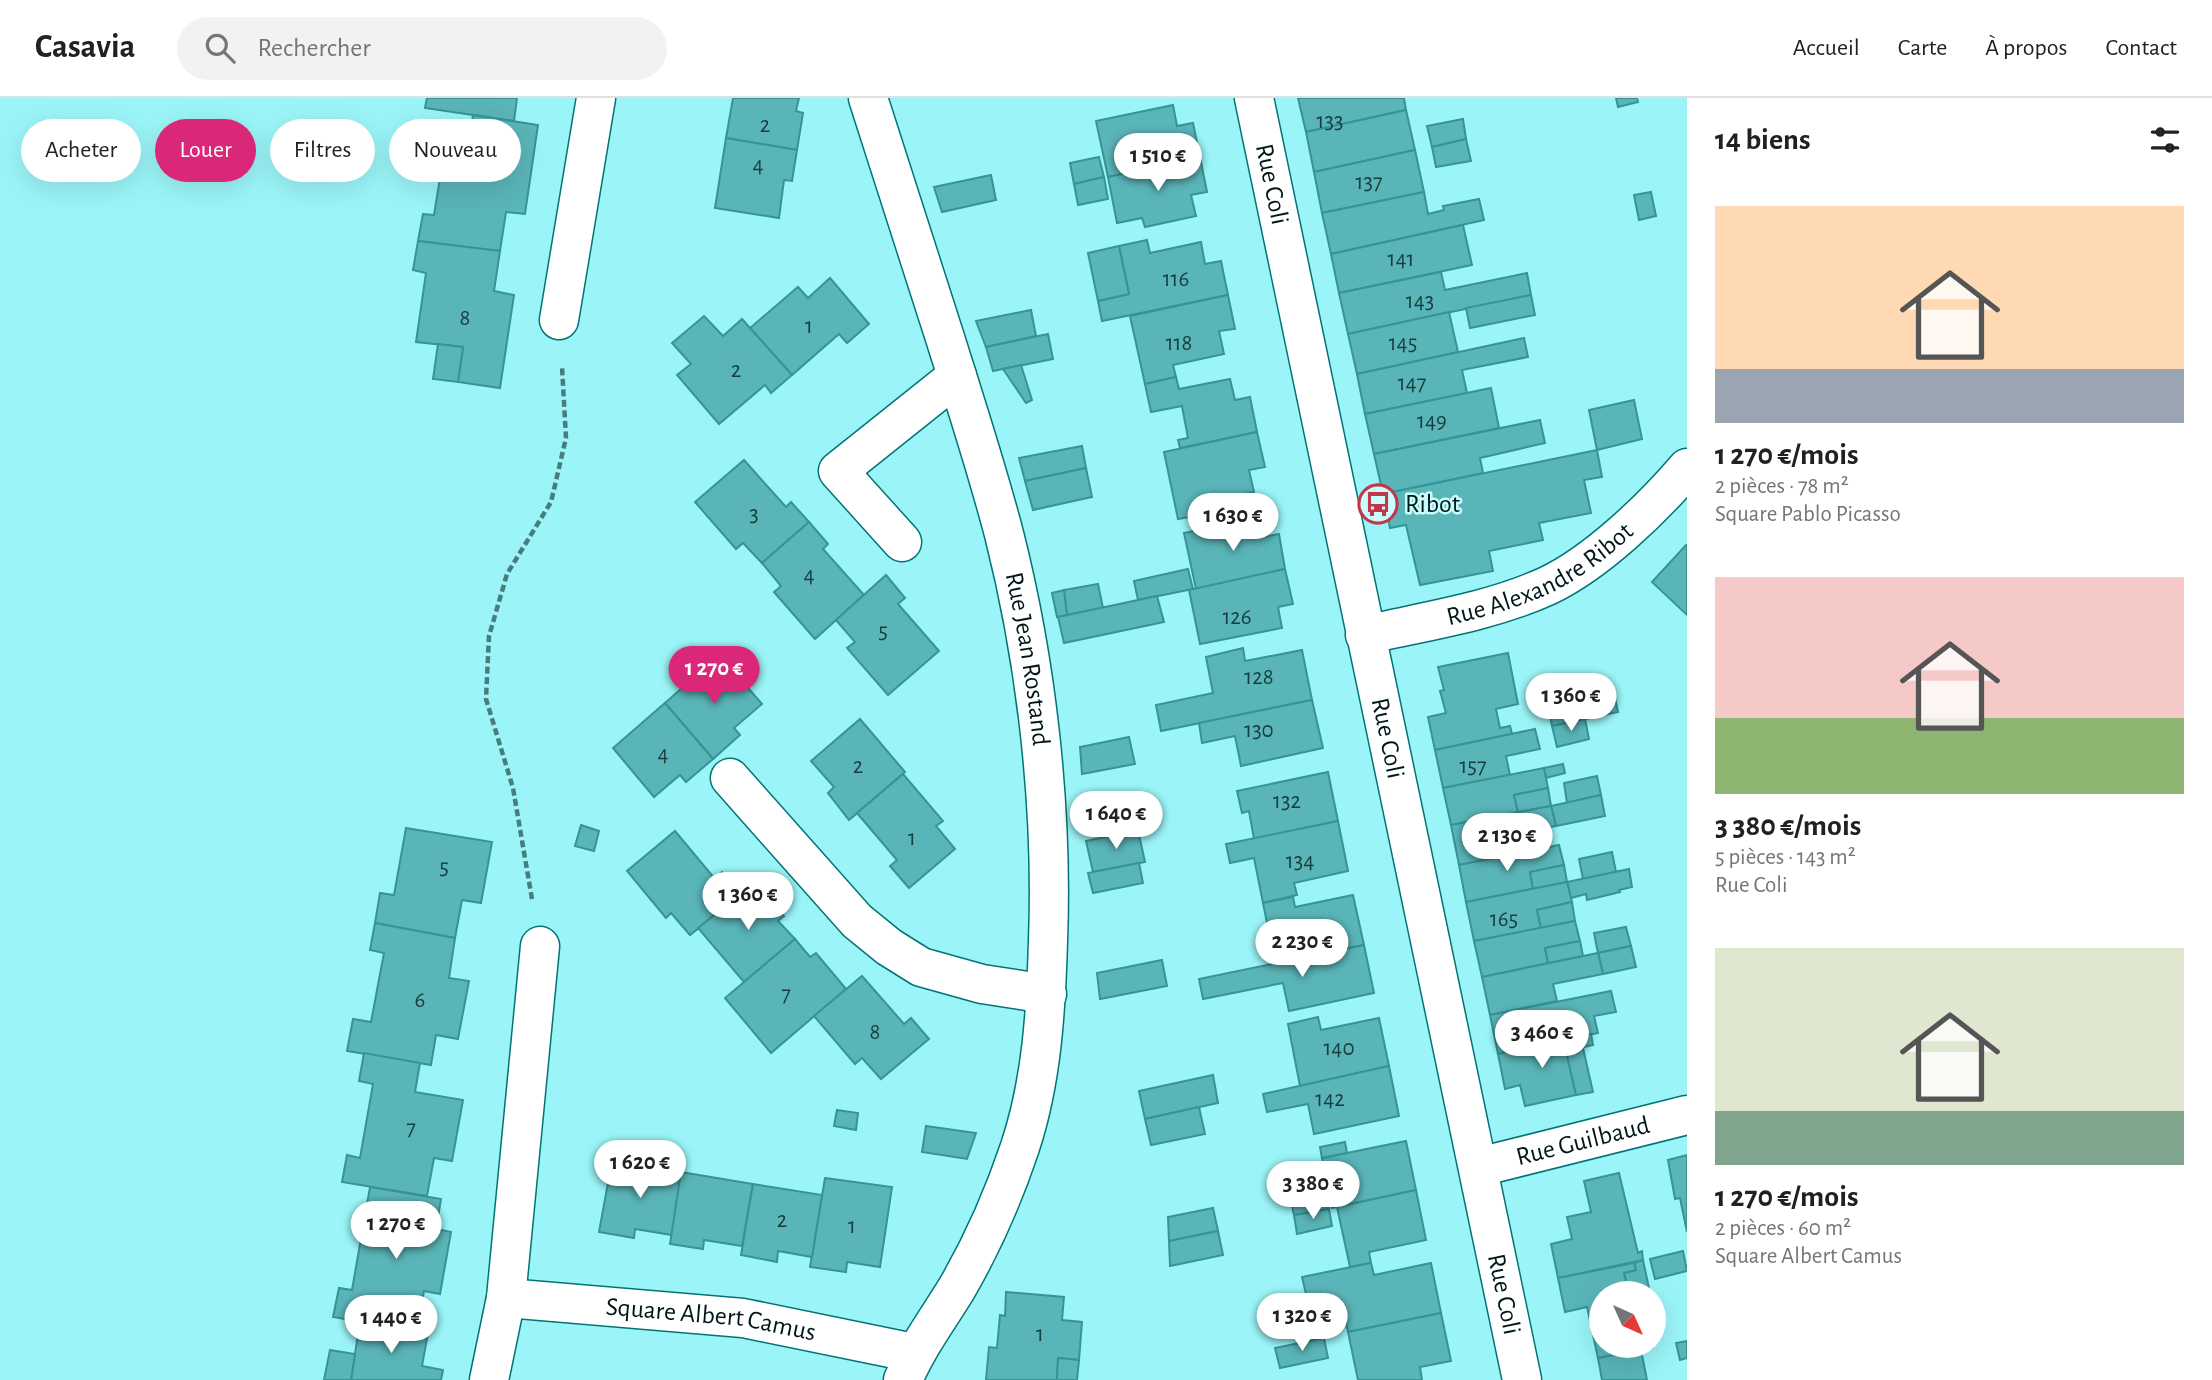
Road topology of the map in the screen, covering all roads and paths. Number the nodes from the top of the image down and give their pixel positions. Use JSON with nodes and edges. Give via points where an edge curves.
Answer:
{"nodes":[{"id":1,"x":596,"y":98,"type":"edge"},
{"id":2,"x":868,"y":98,"type":"edge"},
{"id":3,"x":1254,"y":98,"type":"edge"},
{"id":4,"x":559,"y":320,"type":"joint"},
{"id":5,"x":957,"y":376,"type":"junction"},
{"id":6,"x":1687,"y":468,"type":"edge"},
{"id":7,"x":901,"y":542,"type":"dead end"},
{"id":8,"x":1365,"y":635,"type":"junction"},
{"id":9,"x":730,"y":778,"type":"dead end"},
{"id":10,"x":540,"y":946,"type":"joint"},
{"id":11,"x":1047,"y":993,"type":"junction"},
{"id":12,"x":1687,"y":1115,"type":"edge"},
{"id":13,"x":1479,"y":1167,"type":"junction"},
{"id":14,"x":506,"y":1298,"type":"junction"},
{"id":15,"x":908,"y":1367,"type":"edge"},
{"id":16,"x":489,"y":1380,"type":"edge"},
{"id":17,"x":1522,"y":1380,"type":"edge"}],
"edges":[{"from":1,"to":4,"type":"street"},
{"from":2,"to":5,"type":"street","name":"Rue Jean Rostand"},
{"from":3,"to":8,"type":"street","name":"Rue Coli"},
{"from":4,"to":10,"type":"path","via":[[566,438],[551,502],[507,574],[489,636],[486,699],[513,788]]},
{"from":5,"to":7,"type":"street","via":[[838,471]]},
{"from":5,"to":11,"type":"street","name":"Rue Jean Rostand","via":[[1005,537],[1037,711],[1050,900]]},
{"from":6,"to":8,"type":"street","name":"Rue Alexandre Ribot","via":[[1590,560],[1549,585],[1496,606]]},
{"from":8,"to":13,"type":"street","name":"Rue Coli"},
{"from":9,"to":11,"type":"street","via":[[858,920],[889,947],[921,968],[982,984]]},
{"from":10,"to":14,"type":"street"},
{"from":11,"to":15,"type":"street","name":"Rue Jean Rostand","via":[[1040,1064],[1017,1156],[994,1216],[958,1286]]},
{"from":12,"to":13,"type":"street","name":"Rue Guilbaud"},
{"from":13,"to":17,"type":"street","name":"Rue Coli"},
{"from":14,"to":15,"type":"street","name":"Square Albert Camus","via":[[743,1318]]},
{"from":14,"to":16,"type":"street"}]}
